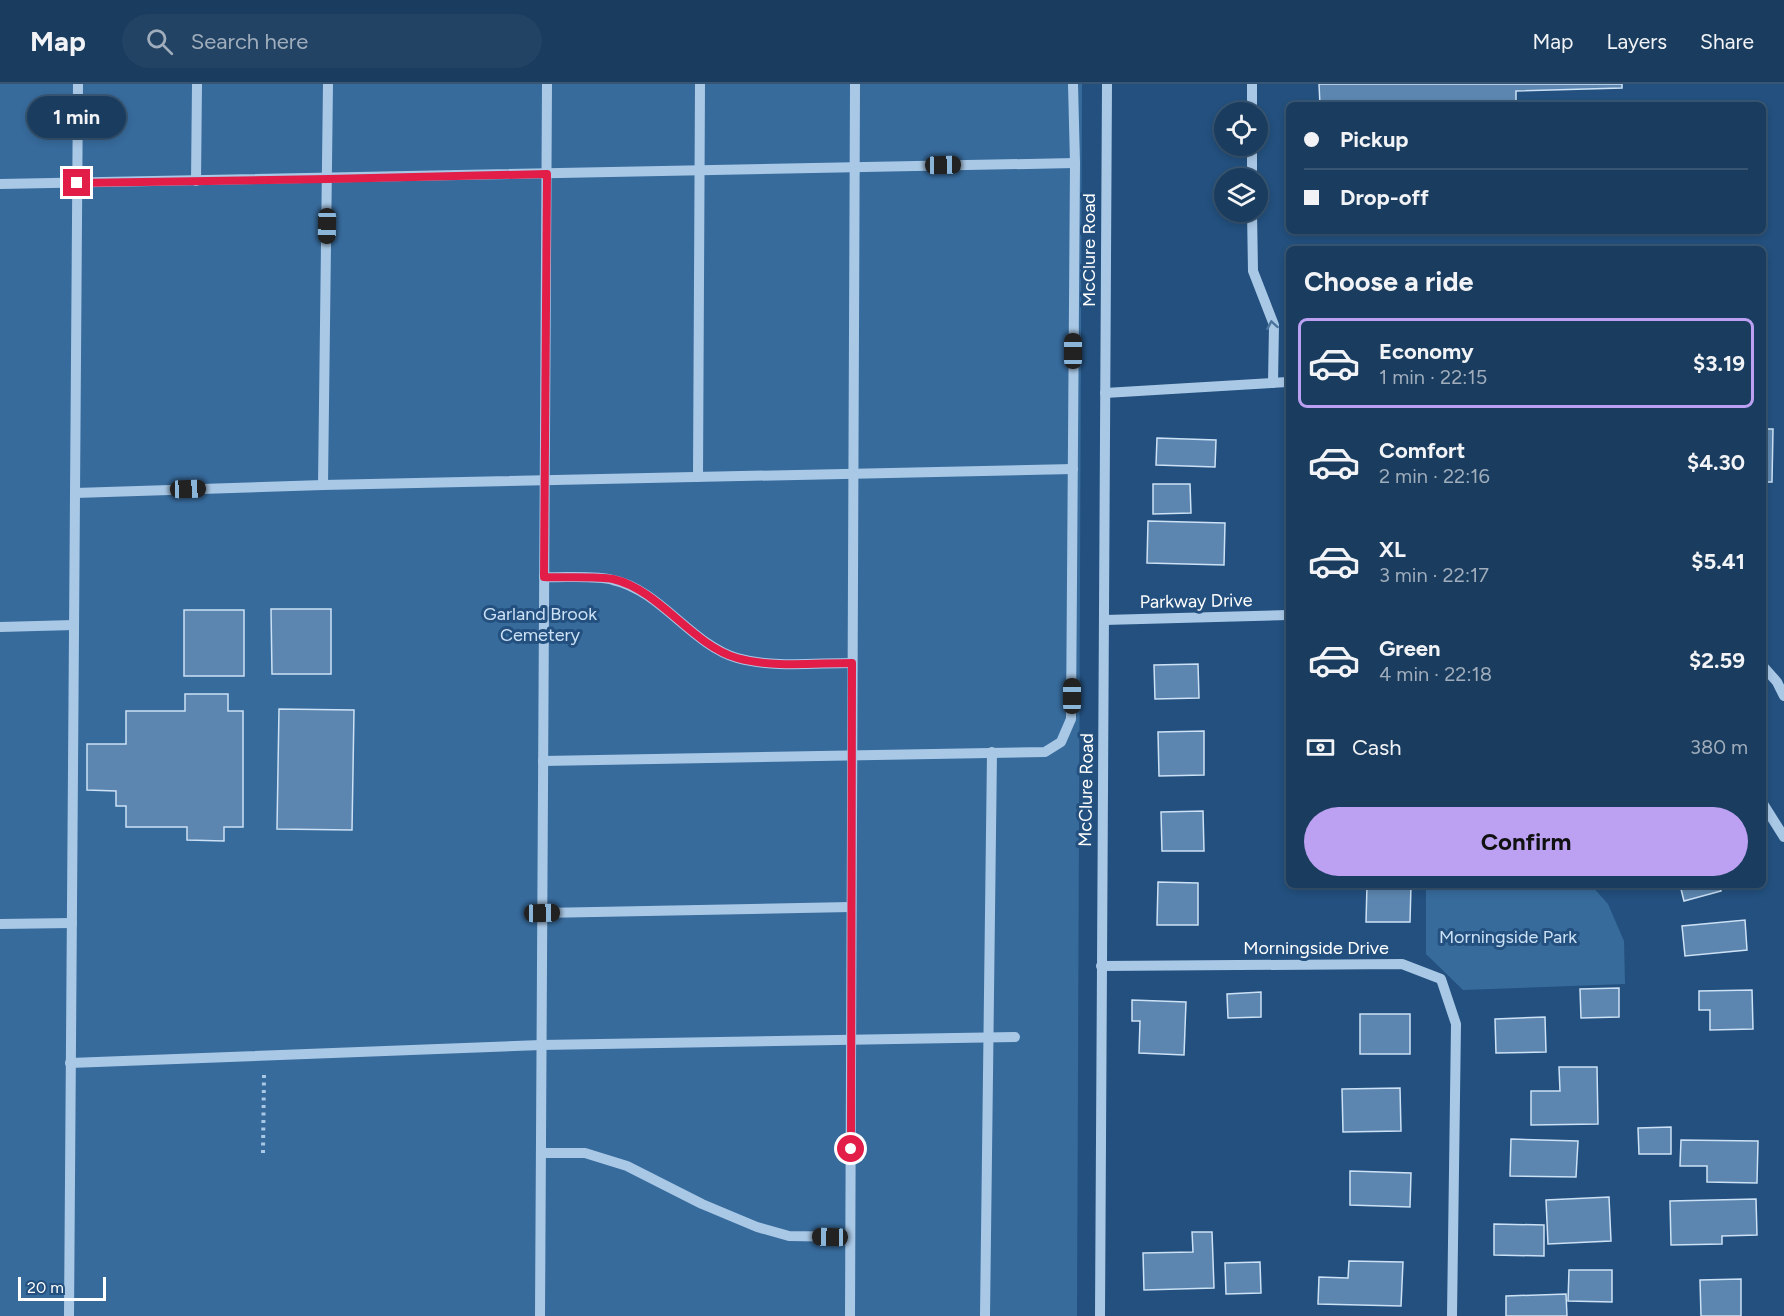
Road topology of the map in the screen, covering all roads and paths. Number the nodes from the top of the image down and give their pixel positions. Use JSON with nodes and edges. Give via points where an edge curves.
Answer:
{"nodes":[{"id":1,"x":78,"y":84,"type":"edge"},
{"id":2,"x":197,"y":84,"type":"edge"},
{"id":3,"x":328,"y":84,"type":"edge"},
{"id":4,"x":548,"y":84,"type":"edge"},
{"id":5,"x":700,"y":84,"type":"edge"},
{"id":6,"x":855,"y":84,"type":"edge"},
{"id":7,"x":1073,"y":84,"type":"edge"},
{"id":8,"x":1107,"y":84,"type":"edge"},
{"id":9,"x":1252,"y":84,"type":"edge"},
{"id":10,"x":1252,"y":102,"type":"edge"},
{"id":11,"x":1075,"y":163,"type":"junction"},
{"id":12,"x":855,"y":167,"type":"junction"},
{"id":13,"x":699,"y":170,"type":"junction"},
{"id":14,"x":547,"y":174,"type":"junction"},
{"id":15,"x":328,"y":179,"type":"junction"},
{"id":16,"x":196,"y":181,"type":"junction"},
{"id":17,"x":77,"y":183,"type":"junction"},
{"id":18,"x":0,"y":184,"type":"edge"},
{"id":19,"x":1252,"y":222,"type":"edge"},
{"id":20,"x":1286,"y":382,"type":"edge"},
{"id":21,"x":1273,"y":383,"type":"junction"},
{"id":22,"x":1105,"y":393,"type":"junction"},
{"id":23,"x":1073,"y":469,"type":"junction"},
{"id":24,"x":853,"y":474,"type":"junction"},
{"id":25,"x":698,"y":477,"type":"junction"},
{"id":26,"x":545,"y":481,"type":"junction"},
{"id":27,"x":323,"y":485,"type":"junction"},
{"id":28,"x":75,"y":493,"type":"junction"},
{"id":29,"x":544,"y":577,"type":"junction"},
{"id":30,"x":1286,"y":615,"type":"edge"},
{"id":31,"x":1104,"y":620,"type":"junction"},
{"id":32,"x":74,"y":626,"type":"junction"},
{"id":33,"x":0,"y":627,"type":"edge"},
{"id":34,"x":852,"y":663,"type":"junction"},
{"id":35,"x":1766,"y":669,"type":"edge"},
{"id":36,"x":1784,"y":696,"type":"edge"},
{"id":37,"x":992,"y":752,"type":"junction"},
{"id":38,"x":851,"y":754,"type":"junction"},
{"id":39,"x":543,"y":761,"type":"junction"},
{"id":40,"x":1766,"y":808,"type":"edge"},
{"id":41,"x":1784,"y":837,"type":"edge"},
{"id":42,"x":851,"y":907,"type":"junction"},
{"id":43,"x":542,"y":913,"type":"junction"},
{"id":44,"x":72,"y":923,"type":"junction"},
{"id":45,"x":0,"y":924,"type":"edge"},
{"id":46,"x":1101,"y":966,"type":"junction"},
{"id":47,"x":1015,"y":1037,"type":"dead end"},
{"id":48,"x":988,"y":1038,"type":"junction"},
{"id":49,"x":851,"y":1040,"type":"junction"},
{"id":50,"x":541,"y":1045,"type":"junction"},
{"id":51,"x":264,"y":1056,"type":"junction"},
{"id":52,"x":70,"y":1063,"type":"junction"},
{"id":53,"x":263,"y":1153,"type":"dead end"},
{"id":54,"x":541,"y":1153,"type":"junction"},
{"id":55,"x":850,"y":1237,"type":"junction"},
{"id":56,"x":69,"y":1316,"type":"edge"},
{"id":57,"x":540,"y":1316,"type":"edge"},
{"id":58,"x":850,"y":1316,"type":"edge"},
{"id":59,"x":985,"y":1316,"type":"edge"},
{"id":60,"x":1100,"y":1316,"type":"edge"},
{"id":61,"x":1452,"y":1316,"type":"edge"}],
"edges":[{"from":1,"to":17,"type":"street"},
{"from":2,"to":16,"type":"street"},
{"from":3,"to":15,"type":"street"},
{"from":4,"to":14,"type":"street"},
{"from":5,"to":13,"type":"street"},
{"from":6,"to":12,"type":"street"},
{"from":7,"to":11,"type":"street"},
{"from":8,"to":22,"type":"street","name":"McClure Road"},
{"from":9,"to":10,"type":"street"},
{"from":11,"to":12,"type":"street"},
{"from":11,"to":23,"type":"street"},
{"from":12,"to":13,"type":"street"},
{"from":12,"to":24,"type":"street"},
{"from":13,"to":14,"type":"street"},
{"from":13,"to":25,"type":"street"},
{"from":14,"to":15,"type":"street"},
{"from":14,"to":26,"type":"street"},
{"from":15,"to":16,"type":"street"},
{"from":15,"to":27,"type":"street"},
{"from":16,"to":17,"type":"street"},
{"from":17,"to":18,"type":"street"},
{"from":17,"to":28,"type":"street"},
{"from":21,"to":19,"type":"street","one_way":true,"via":[[1274,325],[1253,272]]},
{"from":20,"to":21,"type":"street"},
{"from":21,"to":22,"type":"street"},
{"from":22,"to":31,"type":"street","name":"McClure Road"},
{"from":23,"to":24,"type":"street"},
{"from":23,"to":37,"type":"street","via":[[1071,718],[1061,742],[1046,752]]},
{"from":24,"to":25,"type":"street"},
{"from":24,"to":34,"type":"street"},
{"from":25,"to":26,"type":"street"},
{"from":26,"to":27,"type":"street"},
{"from":26,"to":29,"type":"street"},
{"from":27,"to":28,"type":"street"},
{"from":28,"to":32,"type":"street"},
{"from":29,"to":34,"type":"street","via":[[613,579],[637,589],[735,657],[767,663]]},
{"from":29,"to":39,"type":"street"},
{"from":30,"to":31,"type":"street","name":"Parkway Drive"},
{"from":31,"to":46,"type":"street","name":"McClure Road"},
{"from":32,"to":33,"type":"street"},
{"from":32,"to":44,"type":"street"},
{"from":34,"to":38,"type":"street"},
{"from":35,"to":36,"type":"street"},
{"from":37,"to":38,"type":"street"},
{"from":37,"to":48,"type":"street"},
{"from":38,"to":39,"type":"street"},
{"from":38,"to":42,"type":"street"},
{"from":39,"to":43,"type":"street"},
{"from":40,"to":41,"type":"street"},
{"from":42,"to":43,"type":"street"},
{"from":42,"to":49,"type":"street"},
{"from":43,"to":50,"type":"street"},
{"from":44,"to":45,"type":"street"},
{"from":44,"to":52,"type":"street"},
{"from":46,"to":60,"type":"street","name":"McClure Road"},
{"from":46,"to":61,"type":"street","name":"Morningside Drive","via":[[1402,964],[1441,979],[1456,1024]]},
{"from":47,"to":48,"type":"street"},
{"from":48,"to":49,"type":"street"},
{"from":48,"to":59,"type":"street"},
{"from":49,"to":50,"type":"street"},
{"from":49,"to":55,"type":"street"},
{"from":50,"to":51,"type":"street"},
{"from":50,"to":54,"type":"street"},
{"from":51,"to":52,"type":"street"},
{"from":51,"to":53,"type":"path"},
{"from":52,"to":56,"type":"street"},
{"from":54,"to":55,"type":"street","via":[[585,1153],[627,1166],[702,1204],[789,1236]]},
{"from":54,"to":57,"type":"street"},
{"from":55,"to":58,"type":"street"}]}
